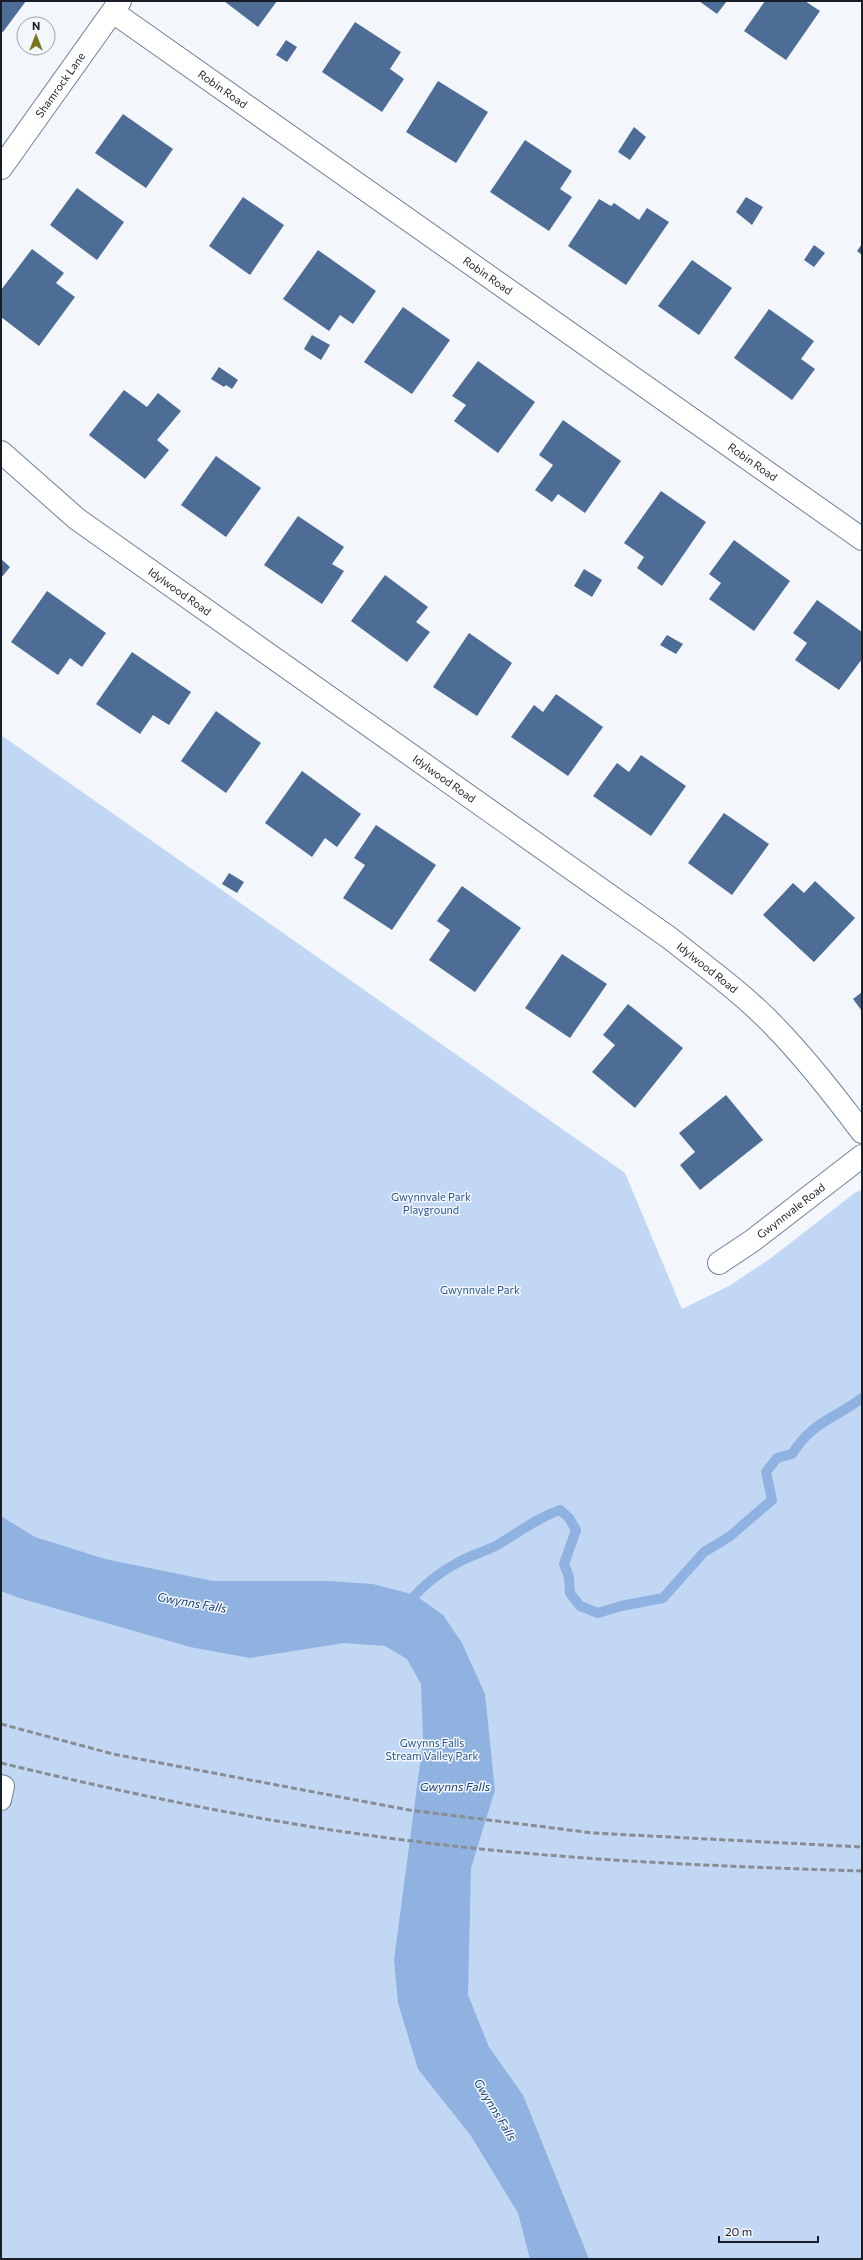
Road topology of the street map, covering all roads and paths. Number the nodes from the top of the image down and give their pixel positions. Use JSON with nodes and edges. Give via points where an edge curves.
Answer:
{"nodes":[{"id":1,"x":116,"y":6,"type":"edge"},
{"id":2,"x":1,"y":168,"type":"edge"},
{"id":3,"x":1,"y":452,"type":"edge"},
{"id":4,"x":862,"y":539,"type":"edge"},
{"id":5,"x":862,"y":1132,"type":"edge"},
{"id":6,"x":862,"y":1156,"type":"edge"},
{"id":7,"x":719,"y":1263,"type":"dead end"},
{"id":8,"x":1,"y":1785,"type":"edge"},
{"id":9,"x":1,"y":1800,"type":"edge"}],
"edges":[{"from":1,"to":2,"type":"street","name":"Shamrock Lane"},
{"from":1,"to":4,"type":"street","name":"Robin Road"},
{"from":3,"to":5,"type":"street","name":"Idylwood Road","via":[[77,519],[677,944],[731,987],[776,1028],[821,1078]]},
{"from":6,"to":7,"type":"street","name":"Gwynnvale Road","via":[[752,1241]]},
{"from":8,"to":9,"type":"lane","via":[[4,1786]]}]}
